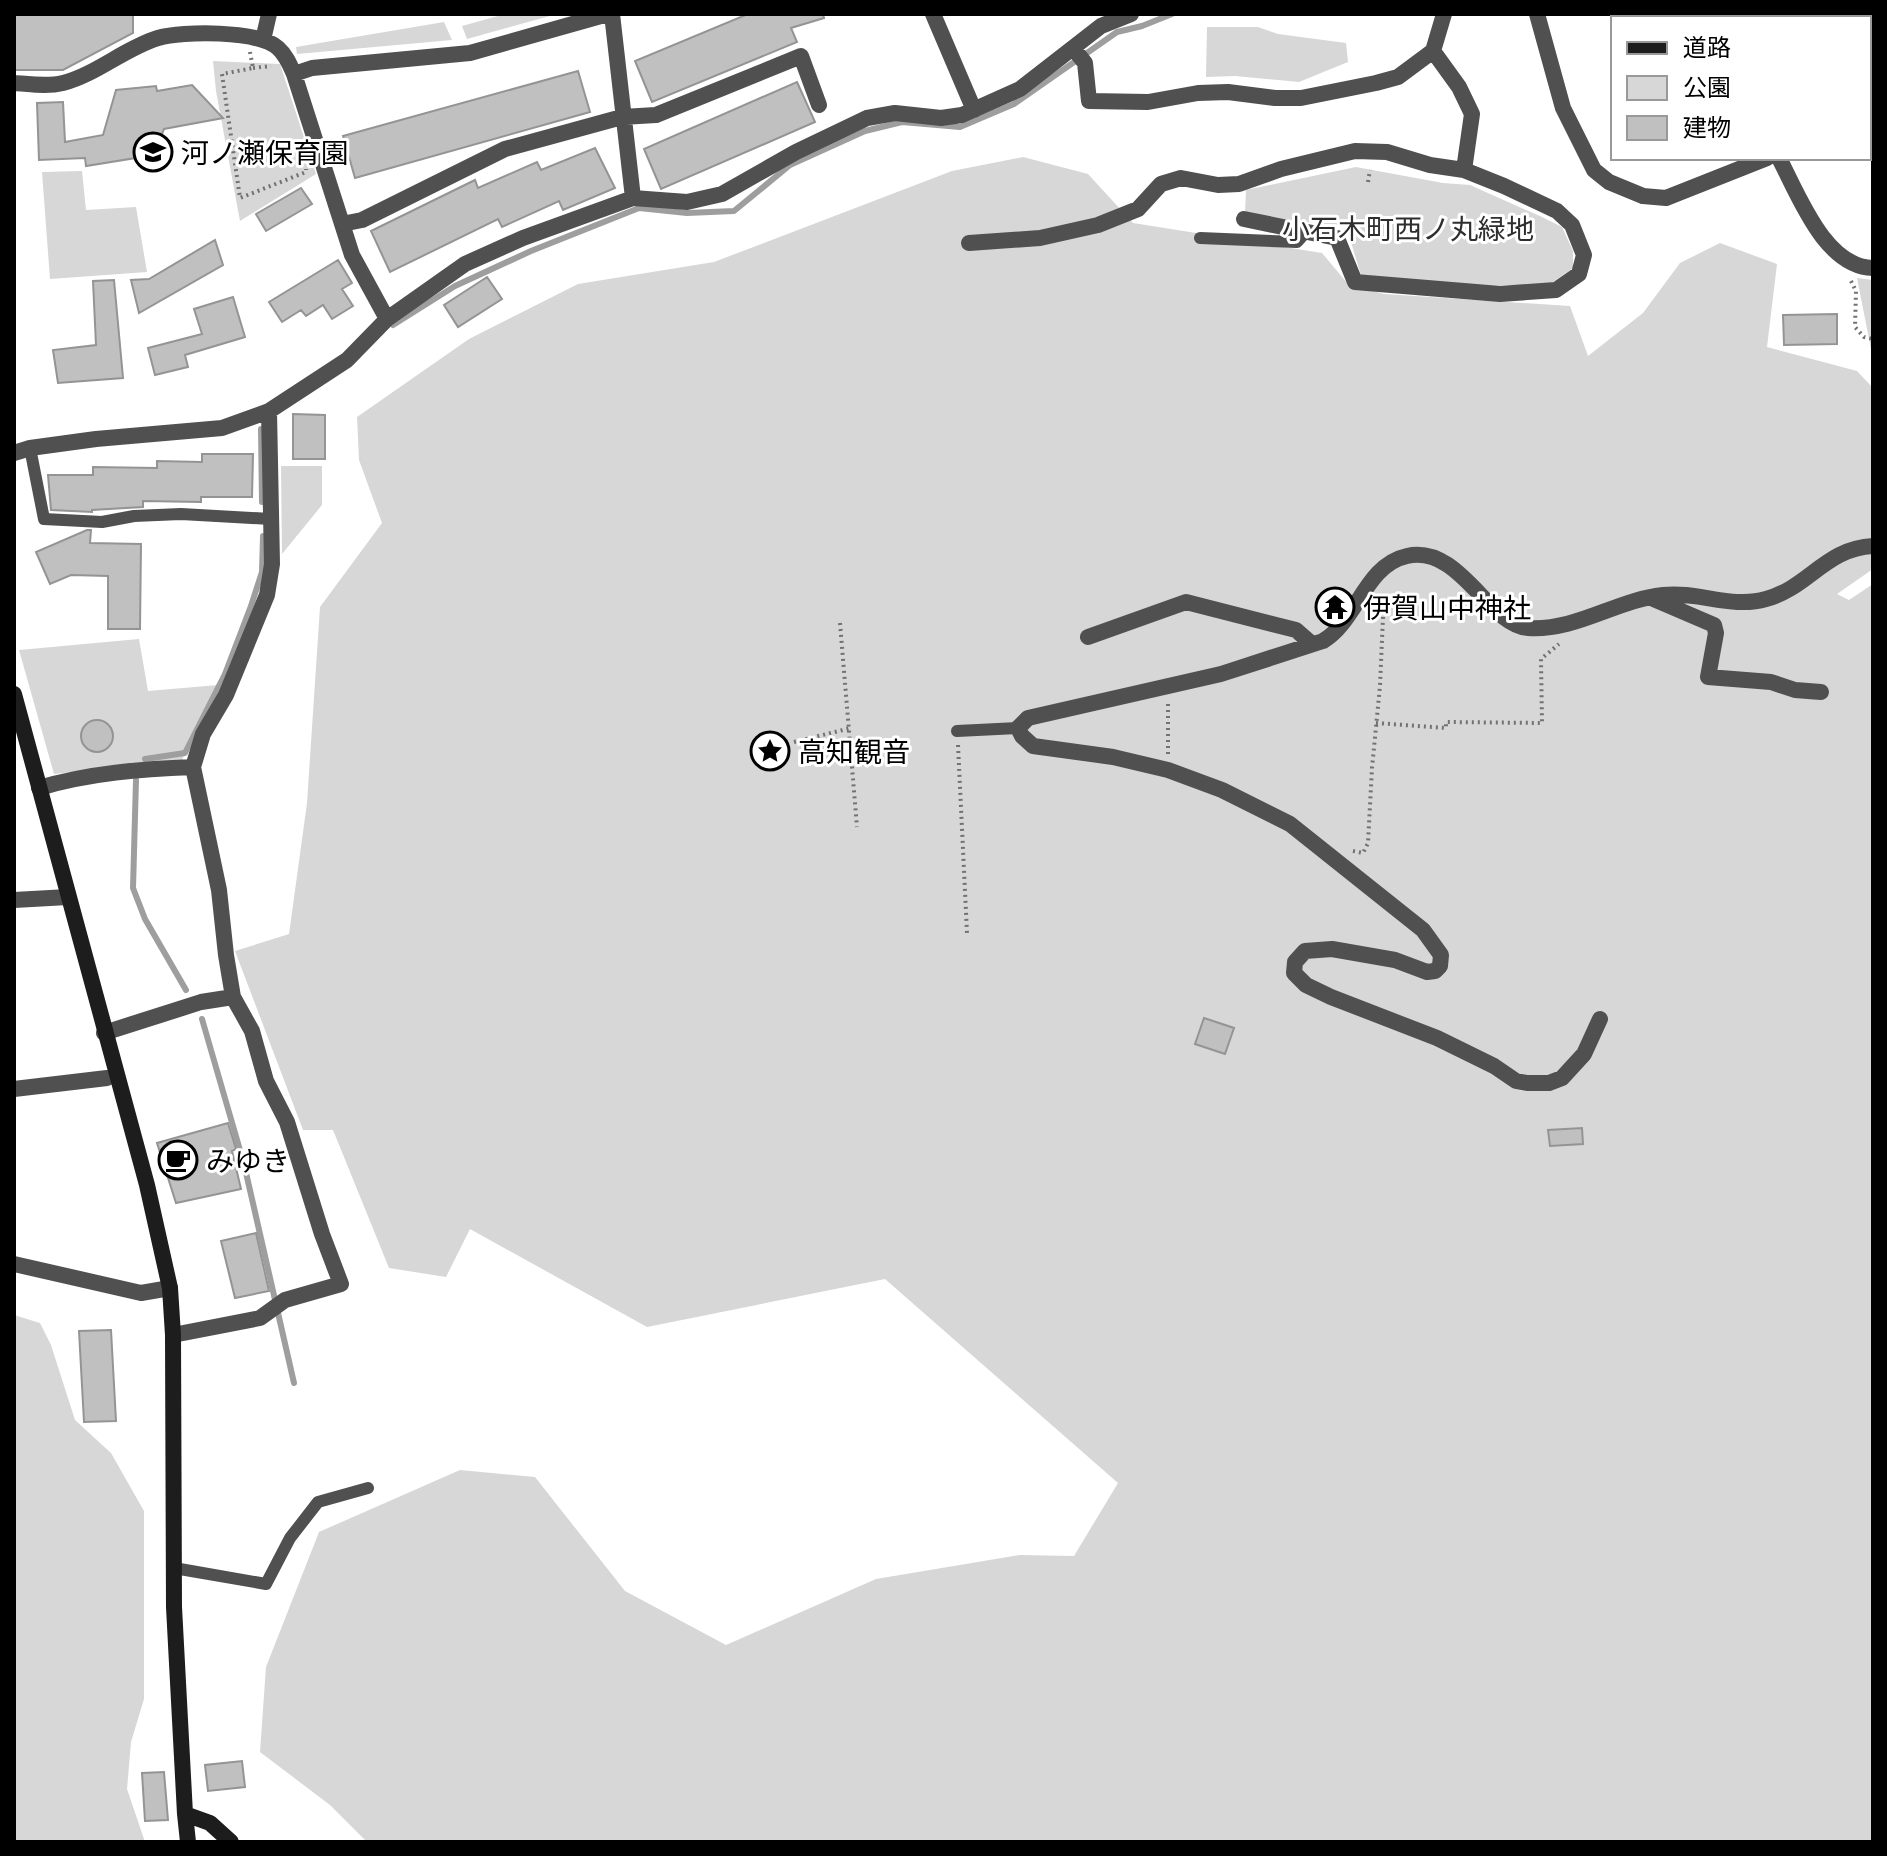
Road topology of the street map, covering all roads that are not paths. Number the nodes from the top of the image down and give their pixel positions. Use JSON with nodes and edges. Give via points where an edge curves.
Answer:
{"nodes":[{"id":1,"x":269,"y":14,"type":"edge"},
{"id":2,"x":610,"y":14,"type":"edge"},
{"id":3,"x":933,"y":14,"type":"edge"},
{"id":4,"x":1131,"y":14,"type":"edge"},
{"id":5,"x":1444,"y":14,"type":"edge"},
{"id":6,"x":1537,"y":14,"type":"edge"},
{"id":7,"x":256,"y":39,"type":"junction"},
{"id":8,"x":1433,"y":51,"type":"junction"},
{"id":9,"x":1080,"y":55,"type":"junction"},
{"id":10,"x":294,"y":74,"type":"junction"},
{"id":11,"x":14,"y":83,"type":"edge"},
{"id":12,"x":819,"y":105,"type":"dead end"},
{"id":13,"x":974,"y":110,"type":"junction"},
{"id":14,"x":622,"y":117,"type":"junction"},
{"id":15,"x":1762,"y":160,"type":"edge"},
{"id":16,"x":1780,"y":160,"type":"edge"},
{"id":17,"x":1464,"y":170,"type":"junction"},
{"id":18,"x":633,"y":198,"type":"junction"},
{"id":19,"x":1244,"y":219,"type":"dead end"},
{"id":20,"x":342,"y":224,"type":"junction"},
{"id":21,"x":1306,"y":232,"type":"junction"},
{"id":22,"x":1200,"y":238,"type":"dead end"},
{"id":23,"x":969,"y":243,"type":"dead end"},
{"id":24,"x":1873,"y":268,"type":"edge"},
{"id":25,"x":387,"y":319,"type":"junction"},
{"id":26,"x":269,"y":411,"type":"junction"},
{"id":27,"x":22,"y":450,"type":"edge"},
{"id":28,"x":270,"y":519,"type":"junction"},
{"id":29,"x":1873,"y":546,"type":"edge"},
{"id":30,"x":1650,"y":597,"type":"junction"},
{"id":31,"x":1088,"y":637,"type":"dead end"},
{"id":32,"x":1312,"y":644,"type":"junction"},
{"id":33,"x":1821,"y":692,"type":"dead end"},
{"id":34,"x":14,"y":694,"type":"edge"},
{"id":35,"x":1018,"y":728,"type":"junction"},
{"id":36,"x":957,"y":731,"type":"road end"},
{"id":37,"x":193,"y":767,"type":"junction"},
{"id":38,"x":39,"y":788,"type":"junction"},
{"id":39,"x":68,"y":897,"type":"junction"},
{"id":40,"x":14,"y":900,"type":"edge"},
{"id":41,"x":233,"y":997,"type":"junction"},
{"id":42,"x":1600,"y":1019,"type":"dead end"},
{"id":43,"x":104,"y":1033,"type":"junction"},
{"id":44,"x":107,"y":1078,"type":"dead end"},
{"id":45,"x":14,"y":1089,"type":"edge"},
{"id":46,"x":14,"y":1264,"type":"edge"},
{"id":47,"x":170,"y":1288,"type":"junction"},
{"id":48,"x":173,"y":1335,"type":"junction"},
{"id":49,"x":368,"y":1488,"type":"dead end"},
{"id":50,"x":174,"y":1568,"type":"junction"},
{"id":51,"x":185,"y":1814,"type":"junction"},
{"id":52,"x":188,"y":1842,"type":"edge"},
{"id":53,"x":231,"y":1842,"type":"edge"}],
"edges":[{"from":1,"to":7,"type":"street"},
{"from":2,"to":10,"type":"street","via":[[470,53]]},
{"from":2,"to":14,"type":"street"},
{"from":3,"to":13,"type":"street"},
{"from":4,"to":9,"type":"street","via":[[1101,26]]},
{"from":5,"to":8,"type":"street"},
{"from":6,"to":15,"type":"street","via":[[1563,108],[1594,170],[1609,182],[1643,196],[1666,198]]},
{"from":7,"to":10,"type":"street","via":[[278,47]]},
{"from":7,"to":11,"type":"street","via":[[183,33],[156,39],[66,82]]},
{"from":8,"to":9,"type":"street","via":[[1398,77],[1301,98],[1228,92],[1148,102],[1089,101]]},
{"from":8,"to":17,"type":"street","via":[[1472,114]]},
{"from":9,"to":13,"type":"street"},
{"from":10,"to":20,"type":"street"},
{"from":12,"to":14,"type":"street","via":[[801,56],[656,115]]},
{"from":13,"to":18,"type":"street","via":[[941,118],[895,113],[867,118],[722,194],[687,202]]},
{"from":14,"to":18,"type":"street"},
{"from":14,"to":20,"type":"street","via":[[505,149],[362,220]]},
{"from":16,"to":24,"type":"street","via":[[1824,240],[1856,268]]},
{"from":17,"to":21,"type":"street","via":[[1557,211],[1572,225],[1584,255],[1579,274],[1556,290],[1500,294],[1355,282],[1337,238]]},
{"from":17,"to":23,"type":"street","via":[[1387,152],[1355,151],[1239,184],[1181,178],[1161,184],[1138,209],[1098,225],[1040,238]]},
{"from":18,"to":25,"type":"street","via":[[465,264]]},
{"from":19,"to":21,"type":"street"},
{"from":20,"to":25,"type":"street","via":[[352,255]]},
{"from":21,"to":22,"type":"lane","via":[[1297,242]]},
{"from":25,"to":26,"type":"street","via":[[347,360]]},
{"from":26,"to":27,"type":"street","via":[[222,428]]},
{"from":26,"to":28,"type":"street"},
{"from":27,"to":28,"type":"lane","via":[[44,519],[102,522],[181,514]]},
{"from":28,"to":37,"type":"street","via":[[267,595]]},
{"from":29,"to":30,"type":"street","via":[[1836,555],[1785,592],[1765,599]]},
{"from":30,"to":32,"type":"street","via":[[1568,625],[1520,627],[1452,569],[1423,556],[1403,557],[1385,568],[1330,636]]},
{"from":30,"to":33,"type":"street","via":[[1714,625],[1708,677]]},
{"from":31,"to":32,"type":"street","via":[[1186,602],[1296,630]]},
{"from":32,"to":35,"type":"street","via":[[1221,674],[1028,718]]},
{"from":34,"to":38,"type":"street"},
{"from":35,"to":36,"type":"lane"},
{"from":35,"to":42,"type":"street","via":[[1033,746],[1168,770],[1299,829],[1423,930],[1441,962],[1427,972],[1395,960],[1313,949],[1298,957],[1294,967],[1306,985],[1437,1038],[1527,1083],[1562,1078],[1584,1054]]},
{"from":37,"to":38,"type":"street","via":[[135,769]]},
{"from":37,"to":41,"type":"street","via":[[219,890]]},
{"from":38,"to":39,"type":"street"},
{"from":39,"to":40,"type":"street"},
{"from":39,"to":43,"type":"street"},
{"from":41,"to":43,"type":"street"},
{"from":41,"to":48,"type":"street","via":[[287,1122],[341,1284],[285,1300],[260,1318]]},
{"from":43,"to":47,"type":"street"},
{"from":44,"to":45,"type":"street"},
{"from":46,"to":47,"type":"street","via":[[141,1293]]},
{"from":47,"to":48,"type":"street"},
{"from":48,"to":50,"type":"street"},
{"from":49,"to":50,"type":"lane","via":[[318,1502],[290,1538],[266,1584]]},
{"from":50,"to":51,"type":"street"},
{"from":51,"to":52,"type":"street"},
{"from":51,"to":53,"type":"street","via":[[210,1823]]}]}
